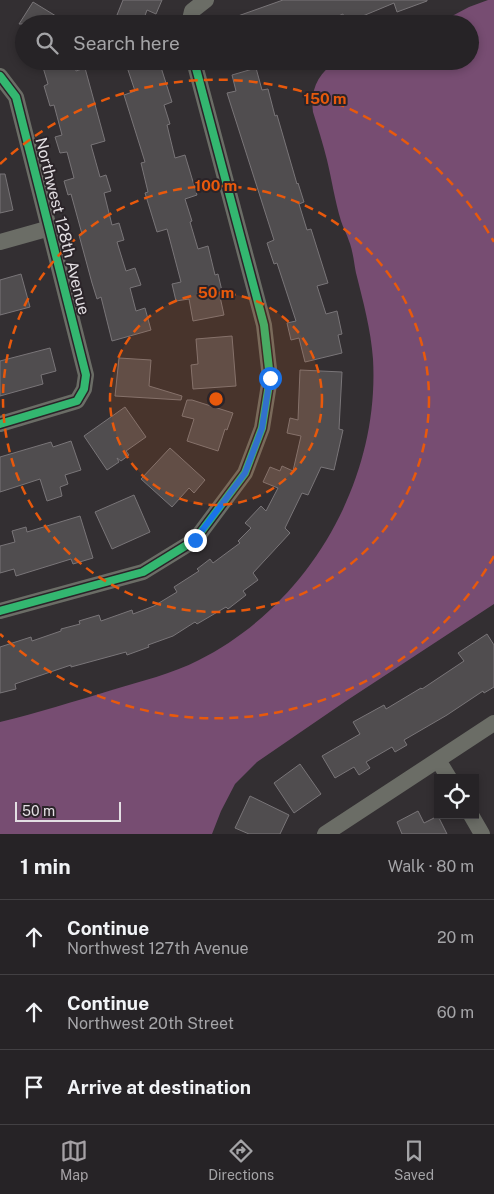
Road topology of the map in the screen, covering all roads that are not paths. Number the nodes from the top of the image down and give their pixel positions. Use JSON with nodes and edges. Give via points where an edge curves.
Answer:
{"nodes":[{"id":1,"x":206,"y":0,"type":"edge"},
{"id":2,"x":193,"y":15,"type":"edge"},
{"id":3,"x":196,"y":70,"type":"edge"},
{"id":4,"x":0,"y":76,"type":"edge"},
{"id":5,"x":50,"y":228,"type":"junction"},
{"id":6,"x":0,"y":242,"type":"edge"},
{"id":7,"x":0,"y":424,"type":"edge"},
{"id":8,"x":0,"y":610,"type":"edge"},
{"id":9,"x":494,"y":723,"type":"edge"},
{"id":10,"x":438,"y":760,"type":"junction"},
{"id":11,"x":447,"y":774,"type":"edge"},
{"id":12,"x":473,"y":819,"type":"edge"},
{"id":13,"x":324,"y":834,"type":"edge"},
{"id":14,"x":482,"y":834,"type":"edge"}],
"edges":[{"from":1,"to":2,"type":"street"},
{"from":3,"to":8,"type":"street","via":[[264,325],[270,378],[262,428],[245,473],[195,540],[143,572]]},
{"from":4,"to":5,"type":"street","name":"Northwest 128th Avenue","via":[[16,97]]},
{"from":5,"to":6,"type":"street"},
{"from":5,"to":7,"type":"street","name":"Northwest 128th Avenue","via":[[86,375],[84,388],[78,401]]},
{"from":9,"to":10,"type":"street"},
{"from":10,"to":11,"type":"street"},
{"from":10,"to":13,"type":"street"},
{"from":12,"to":14,"type":"street"}]}
